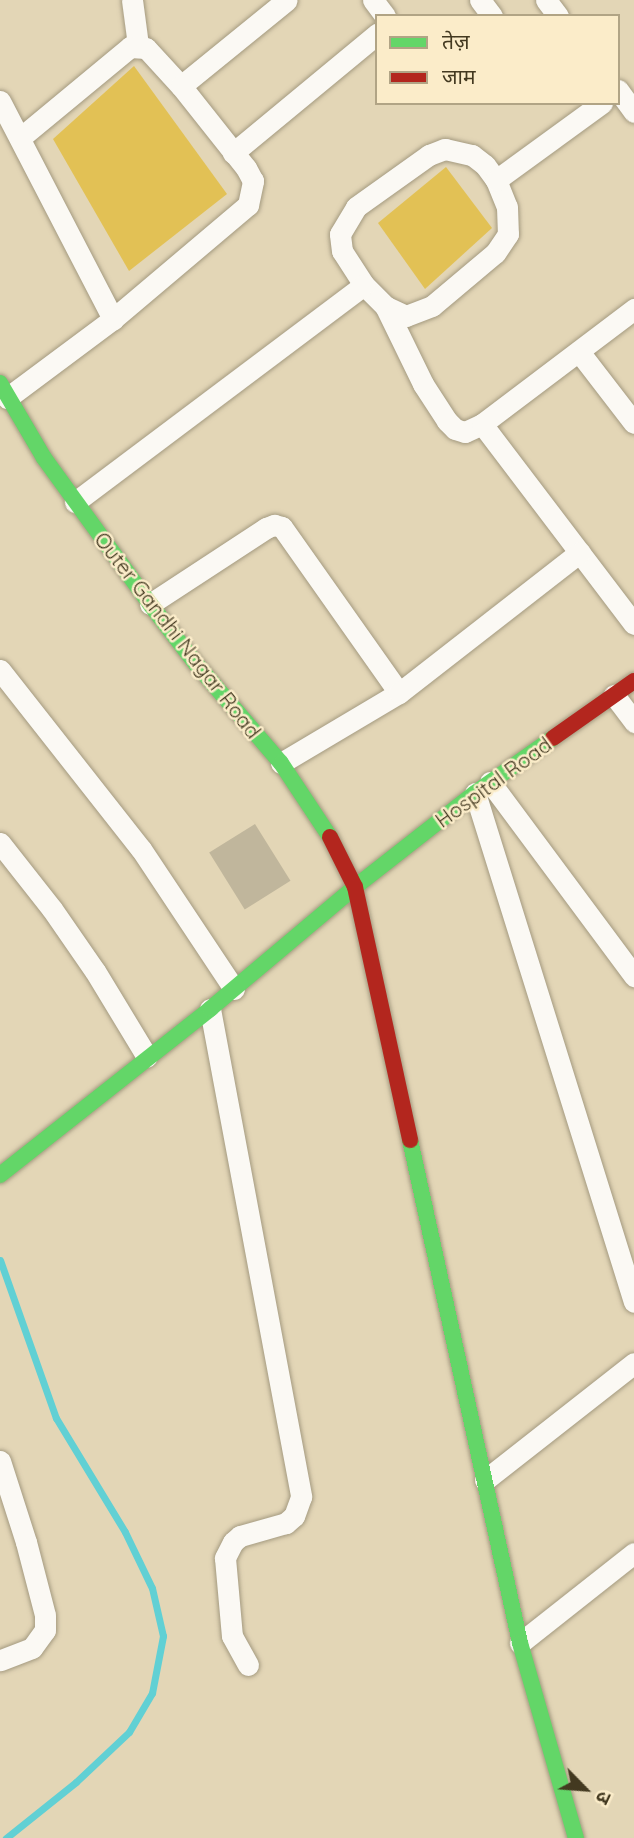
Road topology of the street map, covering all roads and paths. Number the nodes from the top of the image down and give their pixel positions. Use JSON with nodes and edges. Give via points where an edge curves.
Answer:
{"nodes":[{"id":1,"x":132,"y":0,"type":"edge"},
{"id":2,"x":287,"y":0,"type":"edge"},
{"id":3,"x":480,"y":0,"type":"edge"},
{"id":4,"x":492,"y":14,"type":"edge"},
{"id":5,"x":375,"y":36,"type":"edge"},
{"id":6,"x":138,"y":45,"type":"junction"},
{"id":7,"x":181,"y":86,"type":"junction"},
{"id":8,"x":620,"y":94,"type":"edge"},
{"id":9,"x":0,"y":101,"type":"edge"},
{"id":10,"x":599,"y":105,"type":"edge"},
{"id":11,"x":634,"y":112,"type":"edge"},
{"id":12,"x":20,"y":138,"type":"junction"},
{"id":13,"x":233,"y":153,"type":"junction"},
{"id":14,"x":496,"y":180,"type":"junction"},
{"id":15,"x":363,"y":285,"type":"junction"},
{"id":16,"x":385,"y":306,"type":"junction"},
{"id":17,"x":634,"y":309,"type":"edge"},
{"id":18,"x":113,"y":319,"type":"junction"},
{"id":19,"x":580,"y":353,"type":"junction"},
{"id":20,"x":4,"y":390,"type":"edge"},
{"id":21,"x":482,"y":424,"type":"junction"},
{"id":22,"x":634,"y":424,"type":"edge"},
{"id":23,"x":75,"y":502,"type":"junction"},
{"id":24,"x":580,"y":552,"type":"junction"},
{"id":25,"x":150,"y":604,"type":"junction"},
{"id":26,"x":634,"y":624,"type":"edge"},
{"id":27,"x":0,"y":670,"type":"edge"},
{"id":28,"x":634,"y":681,"type":"edge"},
{"id":29,"x":399,"y":692,"type":"junction"},
{"id":30,"x":614,"y":695,"type":"junction"},
{"id":31,"x":634,"y":722,"type":"edge"},
{"id":32,"x":281,"y":763,"type":"junction"},
{"id":33,"x":483,"y":788,"type":"junction"},
{"id":34,"x":0,"y":842,"type":"edge"},
{"id":35,"x":355,"y":887,"type":"junction"},
{"id":36,"x":634,"y":976,"type":"edge"},
{"id":37,"x":234,"y":989,"type":"junction"},
{"id":38,"x":210,"y":1009,"type":"junction"},
{"id":39,"x":147,"y":1057,"type":"junction"},
{"id":40,"x":0,"y":1175,"type":"edge"},
{"id":41,"x":626,"y":1245,"type":"edge"},
{"id":42,"x":634,"y":1302,"type":"edge"},
{"id":43,"x":634,"y":1363,"type":"edge"},
{"id":44,"x":0,"y":1461,"type":"edge"},
{"id":45,"x":485,"y":1480,"type":"junction"},
{"id":46,"x":634,"y":1553,"type":"edge"},
{"id":47,"x":520,"y":1643,"type":"junction"},
{"id":48,"x":0,"y":1660,"type":"edge"},
{"id":49,"x":248,"y":1665,"type":"dead end"},
{"id":50,"x":576,"y":1838,"type":"edge"}],
"edges":[{"from":1,"to":6,"type":"street"},
{"from":2,"to":7,"type":"street"},
{"from":3,"to":4,"type":"street"},
{"from":5,"to":13,"type":"street"},
{"from":6,"to":7,"type":"street","via":[[156,57]]},
{"from":6,"to":12,"type":"street"},
{"from":7,"to":13,"type":"street"},
{"from":8,"to":11,"type":"street"},
{"from":9,"to":12,"type":"street"},
{"from":10,"to":14,"type":"street"},
{"from":12,"to":18,"type":"street"},
{"from":13,"to":18,"type":"street","via":[[253,181],[248,205]]},
{"from":14,"to":15,"type":"street","via":[[472,155],[445,149],[429,155],[356,207],[340,234],[342,251]]},
{"from":14,"to":16,"type":"street","via":[[509,218],[508,234],[495,253],[432,306],[406,316]]},
{"from":15,"to":16,"type":"street"},
{"from":15,"to":23,"type":"street"},
{"from":16,"to":21,"type":"street","via":[[414,370],[447,421],[465,432]]},
{"from":17,"to":19,"type":"street"},
{"from":18,"to":20,"type":"street"},
{"from":19,"to":21,"type":"street"},
{"from":19,"to":22,"type":"street"},
{"from":20,"to":23,"type":"street","name":"Outer Gandhi Nagar Road"},
{"from":21,"to":24,"type":"street"},
{"from":23,"to":25,"type":"street","name":"Outer Gandhi Nagar Road"},
{"from":24,"to":26,"type":"street"},
{"from":24,"to":29,"type":"street"},
{"from":25,"to":29,"type":"street","via":[[266,528],[282,527]]},
{"from":25,"to":32,"type":"street","name":"Outer Gandhi Nagar Road"},
{"from":27,"to":37,"type":"street","via":[[141,849]]},
{"from":28,"to":30,"type":"street","name":"Hospital Road"},
{"from":29,"to":32,"type":"street"},
{"from":30,"to":31,"type":"street"},
{"from":30,"to":33,"type":"street","name":"Hospital Road"},
{"from":32,"to":35,"type":"street","name":"Outer Gandhi Nagar Road","via":[[323,820]]},
{"from":33,"to":35,"type":"street","name":"Hospital Road"},
{"from":33,"to":36,"type":"street"},
{"from":33,"to":41,"type":"street"},
{"from":34,"to":39,"type":"street","via":[[96,971]]},
{"from":35,"to":37,"type":"street","name":"Hospital Road"},
{"from":35,"to":45,"type":"street","name":"Outer Gandhi Nagar Road"},
{"from":37,"to":38,"type":"street","name":"Hospital Road"},
{"from":38,"to":39,"type":"street","name":"Hospital Road"},
{"from":38,"to":49,"type":"street","via":[[301,1497],[295,1516],[286,1523],[240,1536],[225,1558],[232,1636]]},
{"from":39,"to":40,"type":"street","name":"Hospital Road"},
{"from":41,"to":42,"type":"street"},
{"from":43,"to":45,"type":"street"},
{"from":44,"to":48,"type":"street","via":[[26,1542],[45,1630],[32,1648]]},
{"from":45,"to":47,"type":"street","name":"Outer Gandhi Nagar Road"},
{"from":46,"to":47,"type":"street"},
{"from":47,"to":50,"type":"street","name":"Outer Gandhi Nagar Road"}]}
